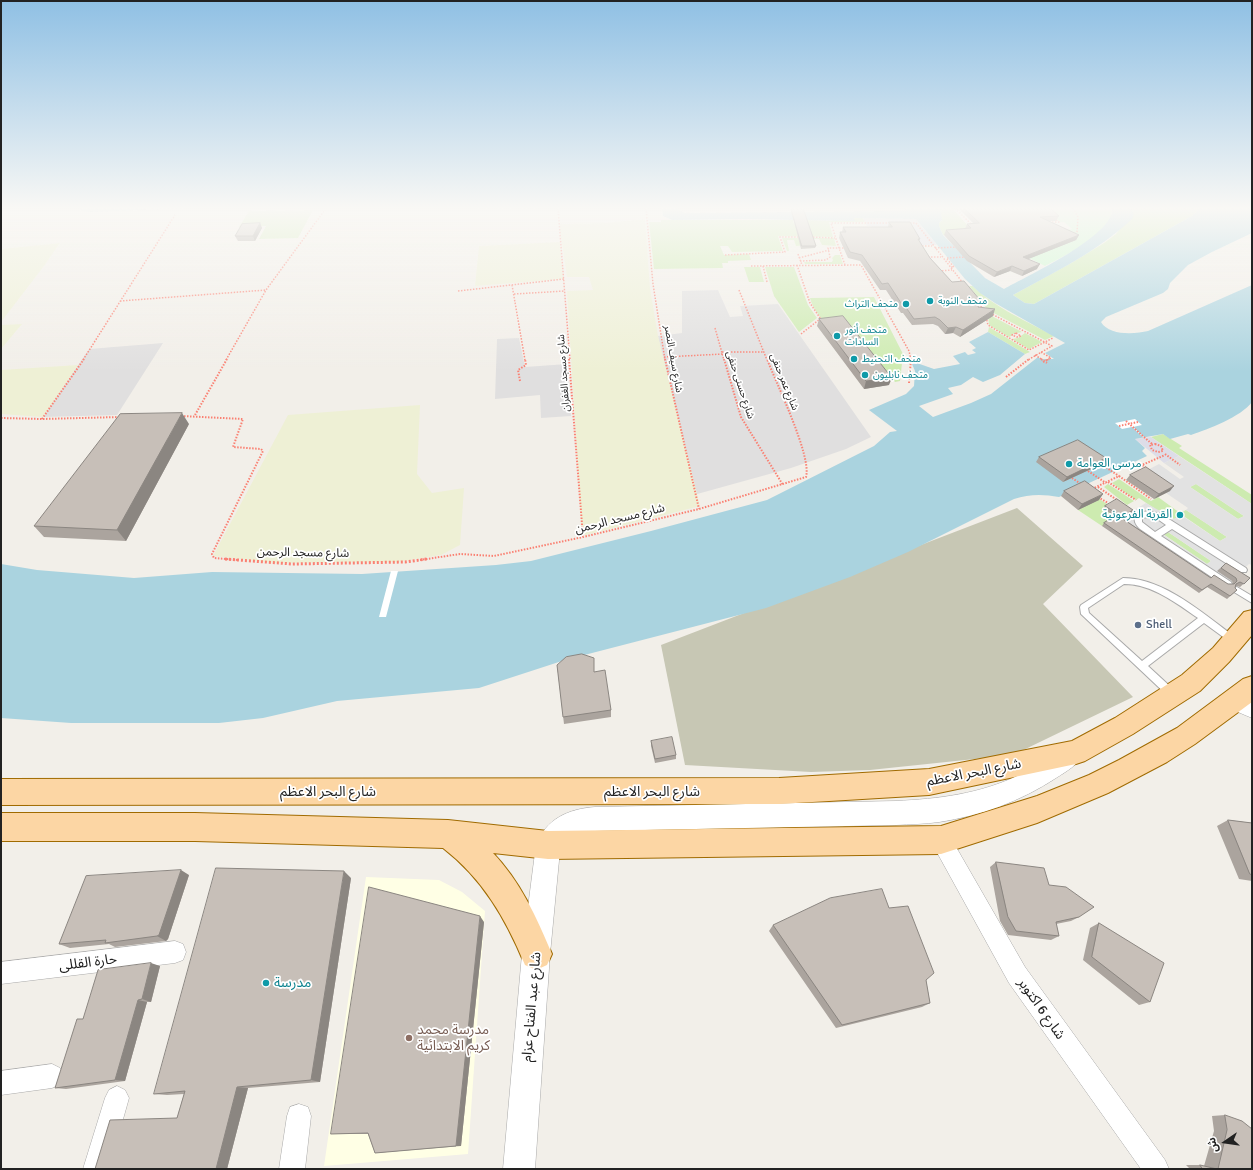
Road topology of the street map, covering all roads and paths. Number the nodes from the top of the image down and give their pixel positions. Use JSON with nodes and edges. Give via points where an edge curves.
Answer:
{"nodes":[{"id":1,"x":144,"y":263,"type":"edge"},
{"id":2,"x":286,"y":263,"type":"edge"},
{"id":3,"x":563,"y":263,"type":"edge"},
{"id":4,"x":651,"y":263,"type":"edge"},
{"id":5,"x":946,"y":263,"type":"edge"},
{"id":6,"x":951,"y":263,"type":"edge"},
{"id":7,"x":797,"y":265,"type":"junction"},
{"id":8,"x":802,"y":265,"type":"joint"},
{"id":9,"x":845,"y":265,"type":"joint"},
{"id":10,"x":751,"y":266,"type":"dead end"},
{"id":11,"x":762,"y":266,"type":"junction"},
{"id":12,"x":949,"y":267,"type":"junction"},
{"id":13,"x":952,"y":270,"type":"junction"},
{"id":14,"x":934,"y":271,"type":"edge"},
{"id":15,"x":564,"y":279,"type":"junction"},
{"id":16,"x":767,"y":282,"type":"dead end"},
{"id":17,"x":512,"y":285,"type":"junction"},
{"id":18,"x":956,"y":285,"type":"edge"},
{"id":19,"x":266,"y":290,"type":"junction"},
{"id":20,"x":739,"y":290,"type":"dead end"},
{"id":21,"x":458,"y":291,"type":"dead end"},
{"id":22,"x":565,"y":291,"type":"junction"},
{"id":23,"x":514,"y":294,"type":"junction"},
{"id":24,"x":973,"y":296,"type":"edge"},
{"id":25,"x":119,"y":301,"type":"junction"},
{"id":26,"x":979,"y":309,"type":"edge"},
{"id":27,"x":985,"y":311,"type":"junction"},
{"id":28,"x":820,"y":319,"type":"junction"},
{"id":29,"x":825,"y":321,"type":"edge"},
{"id":30,"x":715,"y":328,"type":"dead end"},
{"id":31,"x":1025,"y":332,"type":"junction"},
{"id":32,"x":801,"y":334,"type":"dead end"},
{"id":33,"x":1009,"y":338,"type":"junction"},
{"id":34,"x":1053,"y":338,"type":"dead end"},
{"id":35,"x":1045,"y":342,"type":"junction"},
{"id":36,"x":764,"y":352,"type":"junction"},
{"id":37,"x":1041,"y":352,"type":"junction"},
{"id":38,"x":722,"y":353,"type":"junction"},
{"id":39,"x":1035,"y":356,"type":"junction"},
{"id":40,"x":664,"y":357,"type":"junction"},
{"id":41,"x":1006,"y":377,"type":"dead end"},
{"id":42,"x":520,"y":381,"type":"dead end"},
{"id":43,"x":909,"y":383,"type":"dead end"},
{"id":44,"x":194,"y":415,"type":"junction"},
{"id":45,"x":179,"y":416,"type":"edge"},
{"id":46,"x":126,"y":417,"type":"edge"},
{"id":47,"x":1,"y":418,"type":"edge"},
{"id":48,"x":42,"y":419,"type":"junction"},
{"id":49,"x":1126,"y":421,"type":"dead end"},
{"id":50,"x":1138,"y":422,"type":"dead end"},
{"id":51,"x":1128,"y":424,"type":"junction"},
{"id":52,"x":1119,"y":426,"type":"dead end"},
{"id":53,"x":1152,"y":444,"type":"junction"},
{"id":54,"x":1161,"y":452,"type":"junction"},
{"id":55,"x":1165,"y":455,"type":"junction"},
{"id":56,"x":1096,"y":459,"type":"edge"},
{"id":57,"x":1180,"y":465,"type":"dead end"},
{"id":58,"x":1088,"y":471,"type":"edge"},
{"id":59,"x":1149,"y":472,"type":"edge"},
{"id":60,"x":1119,"y":476,"type":"junction"},
{"id":61,"x":1131,"y":476,"type":"edge"},
{"id":62,"x":1072,"y":478,"type":"edge"},
{"id":63,"x":802,"y":479,"type":"joint"},
{"id":64,"x":1124,"y":480,"type":"junction"},
{"id":65,"x":1107,"y":482,"type":"junction"},
{"id":66,"x":783,"y":485,"type":"junction"},
{"id":67,"x":1084,"y":486,"type":"edge"},
{"id":68,"x":1098,"y":487,"type":"junction"},
{"id":69,"x":1151,"y":499,"type":"dead end"},
{"id":70,"x":1136,"y":500,"type":"dead end"},
{"id":71,"x":1108,"y":503,"type":"edge"},
{"id":72,"x":1123,"y":504,"type":"edge"},
{"id":73,"x":699,"y":509,"type":"junction"},
{"id":74,"x":1172,"y":525,"type":"junction"},
{"id":75,"x":1154,"y":536,"type":"junction"},
{"id":76,"x":583,"y":537,"type":"junction"},
{"id":77,"x":1243,"y":570,"type":"dead end"},
{"id":78,"x":1228,"y":584,"type":"edge"},
{"id":79,"x":1237,"y":590,"type":"edge"},
{"id":80,"x":1252,"y":600,"type":"edge"},
{"id":81,"x":1203,"y":619,"type":"junction"},
{"id":82,"x":1252,"y":619,"type":"edge"},
{"id":83,"x":1233,"y":640,"type":"junction"},
{"id":84,"x":1141,"y":666,"type":"junction"},
{"id":85,"x":1174,"y":695,"type":"junction"},
{"id":86,"x":1245,"y":700,"type":"edge"},
{"id":87,"x":1076,"y":752,"type":"junction"},
{"id":88,"x":1,"y":792,"type":"edge"},
{"id":89,"x":1,"y":827,"type":"edge"},
{"id":90,"x":448,"y":834,"type":"junction"},
{"id":91,"x":941,"y":840,"type":"junction"},
{"id":92,"x":548,"y":845,"type":"junction"},
{"id":93,"x":175,"y":952,"type":"dead end"},
{"id":94,"x":536,"y":954,"type":"junction"},
{"id":95,"x":1,"y":973,"type":"edge"},
{"id":96,"x":52,"y":1076,"type":"dead end"},
{"id":97,"x":1,"y":1083,"type":"edge"},
{"id":98,"x":117,"y":1098,"type":"dead end"},
{"id":99,"x":299,"y":1116,"type":"dead end"},
{"id":100,"x":96,"y":1169,"type":"edge"},
{"id":101,"x":292,"y":1169,"type":"edge"},
{"id":102,"x":519,"y":1169,"type":"edge"},
{"id":103,"x":1156,"y":1169,"type":"edge"}],
"edges":[{"from":1,"to":25,"type":"path"},
{"from":2,"to":19,"type":"path"},
{"from":3,"to":15,"type":"path","name":"شارع مسجد الغفران"},
{"from":4,"to":40,"type":"path","name":"شارع سيف النصر"},
{"from":5,"to":12,"type":"path"},
{"from":6,"to":12,"type":"path","via":[[954,267]]},
{"from":7,"to":8,"type":"path"},
{"from":7,"to":11,"type":"path"},
{"from":7,"to":28,"type":"path","via":[[810,303]]},
{"from":8,"to":9,"type":"path"},
{"from":9,"to":43,"type":"path","via":[[861,265],[907,347],[911,360]]},
{"from":10,"to":11,"type":"path"},
{"from":11,"to":16,"type":"path"},
{"from":12,"to":13,"type":"path"},
{"from":13,"to":14,"type":"path"},
{"from":13,"to":18,"type":"path","via":[[964,284]]},
{"from":15,"to":17,"type":"path"},
{"from":15,"to":22,"type":"path","name":"شارع مسجد الغفران"},
{"from":17,"to":21,"type":"path"},
{"from":17,"to":23,"type":"path"},
{"from":19,"to":25,"type":"path"},
{"from":19,"to":44,"type":"path"},
{"from":20,"to":36,"type":"path","name":"شارع عمر حنفى"},
{"from":22,"to":23,"type":"path"},
{"from":22,"to":76,"type":"path","name":"شارع مسجد الغفران"},
{"from":23,"to":42,"type":"path","via":[[526,365],[518,370]]},
{"from":24,"to":27,"type":"path"},
{"from":25,"to":48,"type":"path","via":[[80,365]]},
{"from":26,"to":27,"type":"path"},
{"from":27,"to":31,"type":"path"},
{"from":27,"to":33,"type":"path","via":[[988,325]]},
{"from":28,"to":29,"type":"path","via":[[822,322]]},
{"from":28,"to":32,"type":"path"},
{"from":30,"to":38,"type":"path","name":"شارع حسنى حنفى"},
{"from":31,"to":33,"type":"path","via":[[1018,335],[1021,336]]},
{"from":31,"to":35,"type":"path"},
{"from":33,"to":35,"type":"path","via":[[1030,350]]},
{"from":34,"to":35,"type":"path"},
{"from":35,"to":37,"type":"path","via":[[1052,346]]},
{"from":36,"to":38,"type":"path"},
{"from":36,"to":63,"type":"path","name":"شارع عمر حنفى","via":[[800,440],[808,470],[806,477]]},
{"from":37,"to":39,"type":"path"},
{"from":37,"to":39,"type":"path","via":[[1051,358],[1044,362]]},
{"from":38,"to":40,"type":"path"},
{"from":38,"to":66,"type":"path","name":"شارع حسنى حنفى","via":[[741,417]]},
{"from":39,"to":41,"type":"path"},
{"from":40,"to":73,"type":"path","name":"شارع سيف النصر"},
{"from":44,"to":45,"type":"path","name":"شارع مسجد الرحمن"},
{"from":44,"to":76,"type":"path","name":"شارع مسجد الرحمن","via":[[243,420],[234,447],[263,451],[212,554],[214,558],[292,564],[404,562],[460,554],[494,556]]},
{"from":46,"to":48,"type":"path"},
{"from":47,"to":48,"type":"path"},
{"from":49,"to":51,"type":"path"},
{"from":50,"to":51,"type":"path"},
{"from":51,"to":52,"type":"path"},
{"from":51,"to":53,"type":"path"},
{"from":53,"to":54,"type":"path","via":[[1152,450]]},
{"from":53,"to":54,"type":"path","via":[[1161,446]]},
{"from":54,"to":55,"type":"path"},
{"from":55,"to":57,"type":"path"},
{"from":55,"to":59,"type":"path","via":[[1142,465]]},
{"from":56,"to":60,"type":"path"},
{"from":58,"to":65,"type":"path"},
{"from":60,"to":64,"type":"path"},
{"from":60,"to":65,"type":"path"},
{"from":61,"to":64,"type":"path"},
{"from":62,"to":67,"type":"path"},
{"from":63,"to":66,"type":"path","name":"شارع مسجد الرحمن"},
{"from":64,"to":69,"type":"path"},
{"from":65,"to":68,"type":"path"},
{"from":65,"to":70,"type":"path"},
{"from":66,"to":73,"type":"path","name":"شارع مسجد الرحمن"},
{"from":68,"to":71,"type":"path","via":[[1090,491]]},
{"from":68,"to":72,"type":"path"},
{"from":73,"to":76,"type":"path","name":"شارع مسجد الرحمن"},
{"from":74,"to":75,"type":"lane"},
{"from":74,"to":75,"type":"lane","via":[[1153,514],[1141,515],[1138,518],[1139,524]]},
{"from":74,"to":77,"type":"lane"},
{"from":75,"to":78,"type":"lane"},
{"from":79,"to":80,"type":"lane"},
{"from":81,"to":83,"type":"lane"},
{"from":81,"to":84,"type":"lane"},
{"from":81,"to":84,"type":"lane","via":[[1163,592],[1127,581],[1123,581],[1084,607],[1085,614]]},
{"from":82,"to":83,"type":"main road","name":"شارع البحر الاعظم"},
{"from":83,"to":85,"type":"main road","name":"شارع البحر الاعظم","via":[[1207,669]]},
{"from":84,"to":85,"type":"lane"},
{"from":85,"to":87,"type":"main road","name":"شارع البحر الاعظم"},
{"from":86,"to":91,"type":"main road","via":[[1132,767],[1061,800],[985,828]]},
{"from":87,"to":88,"type":"main road","name":"شارع البحر الاعظم","via":[[929,782],[779,791]]},
{"from":87,"to":92,"type":"street","via":[[1048,772],[1016,789],[980,802],[939,810],[583,820],[559,830]]},
{"from":89,"to":90,"type":"main road","via":[[195,827]]},
{"from":90,"to":92,"type":"main road"},
{"from":90,"to":94,"type":"main road","via":[[476,856],[500,883],[520,916]]},
{"from":91,"to":92,"type":"main road"},
{"from":91,"to":103,"type":"street","name":"شارع 6 اكتوبر","via":[[1017,975]]},
{"from":92,"to":94,"type":"street","name":"شارع عبد الفتاح عزام"},
{"from":93,"to":95,"type":"street","name":"حارة القللى"},
{"from":94,"to":102,"type":"street","name":"شارع عبد الفتاح عزام"},
{"from":96,"to":97,"type":"street"},
{"from":98,"to":100,"type":"street"},
{"from":99,"to":101,"type":"street"}]}
